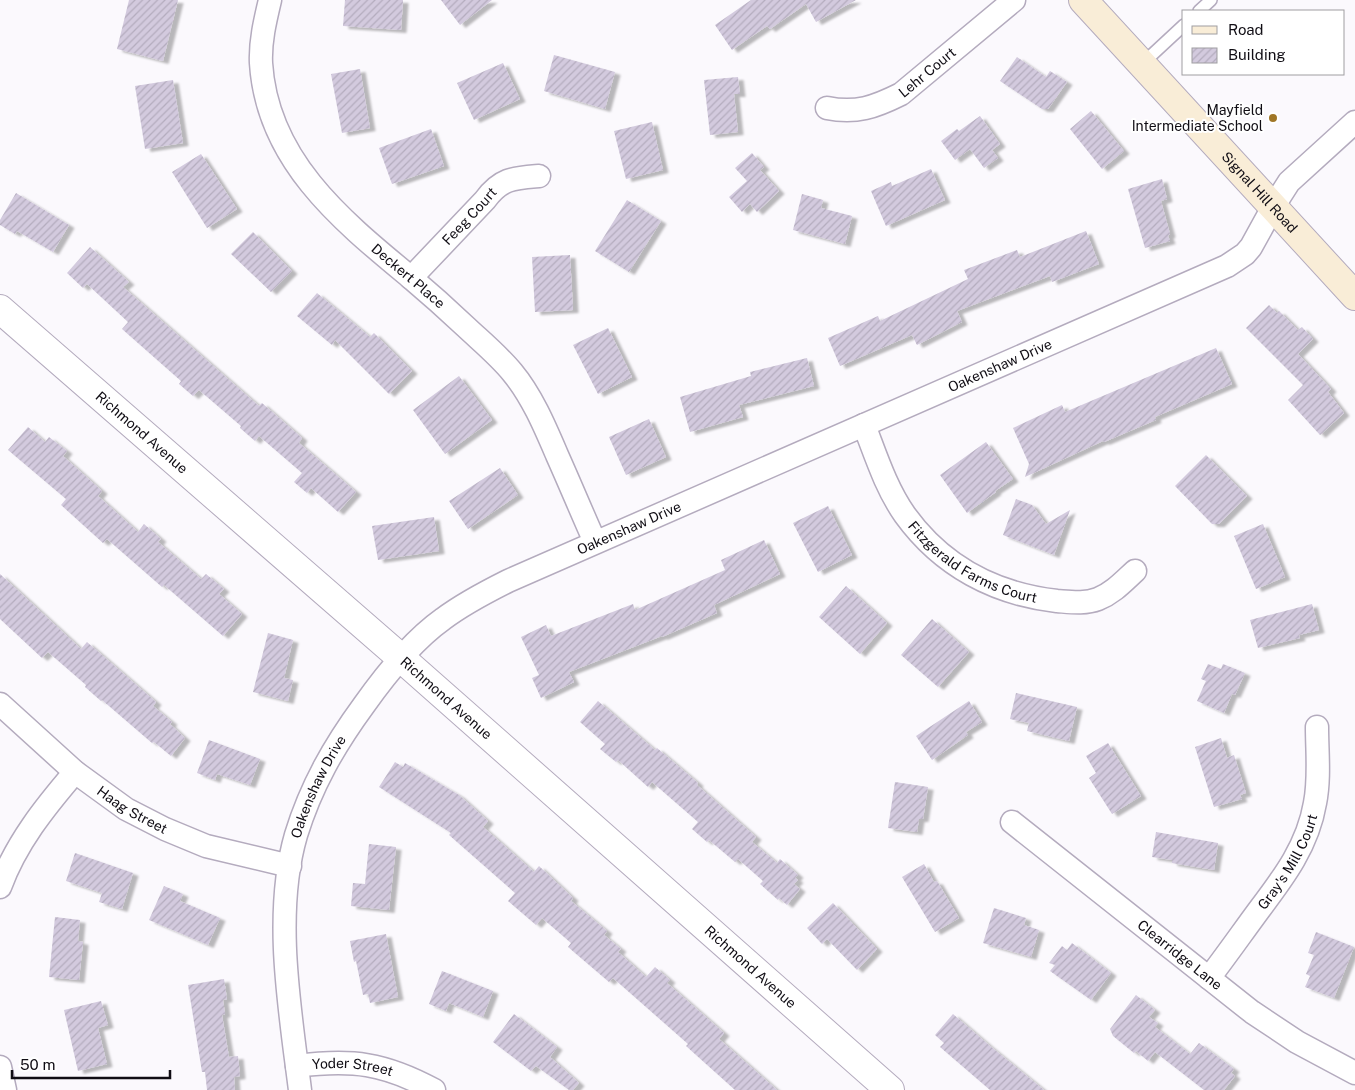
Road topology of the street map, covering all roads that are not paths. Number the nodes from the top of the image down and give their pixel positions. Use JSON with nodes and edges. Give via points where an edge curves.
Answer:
{"nodes":[{"id":1,"x":270,"y":0,"type":"edge"},
{"id":2,"x":1014,"y":0,"type":"edge"},
{"id":3,"x":1083,"y":0,"type":"edge"},
{"id":4,"x":1211,"y":0,"type":"edge"},
{"id":5,"x":1200,"y":10,"type":"edge"},
{"id":6,"x":1182,"y":27,"type":"edge"},
{"id":7,"x":1142,"y":64,"type":"junction"},
{"id":8,"x":827,"y":108,"type":"dead end"},
{"id":9,"x":1355,"y":122,"type":"edge"},
{"id":10,"x":539,"y":176,"type":"dead end"},
{"id":11,"x":1273,"y":207,"type":"junction"},
{"id":12,"x":411,"y":278,"type":"junction"},
{"id":13,"x":1355,"y":296,"type":"edge"},
{"id":14,"x":0,"y":310,"type":"edge"},
{"id":15,"x":864,"y":425,"type":"junction"},
{"id":16,"x":595,"y":542,"type":"junction"},
{"id":17,"x":1135,"y":571,"type":"dead end"},
{"id":18,"x":401,"y":658,"type":"junction"},
{"id":19,"x":0,"y":704,"type":"edge"},
{"id":20,"x":1317,"y":727,"type":"dead end"},
{"id":21,"x":75,"y":772,"type":"junction"},
{"id":22,"x":1012,"y":822,"type":"dead end"},
{"id":23,"x":290,"y":866,"type":"junction"},
{"id":24,"x":0,"y":887,"type":"edge"},
{"id":25,"x":1209,"y":978,"type":"junction"},
{"id":26,"x":297,"y":1066,"type":"junction"},
{"id":27,"x":0,"y":1067,"type":"edge"},
{"id":28,"x":1355,"y":1073,"type":"edge"},
{"id":29,"x":5,"y":1090,"type":"edge"},
{"id":30,"x":300,"y":1090,"type":"edge"},
{"id":31,"x":434,"y":1090,"type":"edge"},
{"id":32,"x":890,"y":1090,"type":"edge"}],
"edges":[{"from":1,"to":12,"type":"street","name":"Deckert Place","via":[[261,62],[269,106],[285,146],[302,175],[320,196],[364,240]]},
{"from":2,"to":8,"type":"street","name":"Lehr Court","via":[[900,94],[864,109],[842,111]]},
{"from":3,"to":7,"type":"main road","name":"Signal Hill Road"},
{"from":4,"to":5,"type":"lane"},
{"from":6,"to":7,"type":"lane"},
{"from":7,"to":11,"type":"main road","name":"Signal Hill Road"},
{"from":9,"to":11,"type":"street","name":"Oakenshaw Drive","via":[[1289,182]]},
{"from":10,"to":12,"type":"street","name":"Feeg Court","via":[[504,181],[493,188]]},
{"from":11,"to":13,"type":"main road","name":"Signal Hill Road"},
{"from":11,"to":15,"type":"street","name":"Oakenshaw Drive","via":[[1251,248],[1227,266]]},
{"from":12,"to":16,"type":"street","name":"Deckert Place","via":[[513,372],[545,429]]},
{"from":14,"to":18,"type":"street","name":"Richmond Avenue"},
{"from":15,"to":16,"type":"street","name":"Oakenshaw Drive"},
{"from":15,"to":17,"type":"street","name":"Fitzgerald Farms Court","via":[[886,481],[904,514],[938,552],[958,567],[1009,592],[1079,603],[1113,591]]},
{"from":16,"to":18,"type":"street","name":"Oakenshaw Drive","via":[[470,601],[428,630]]},
{"from":18,"to":23,"type":"street","name":"Oakenshaw Drive","via":[[334,748],[308,803]]},
{"from":18,"to":32,"type":"street","name":"Richmond Avenue"},
{"from":19,"to":21,"type":"street","name":"Haag Street"},
{"from":20,"to":25,"type":"street","name":"Gray's Mill Court","via":[[1316,803],[1303,844],[1287,872]]},
{"from":21,"to":23,"type":"street","name":"Haag Street","via":[[126,809],[165,829],[206,846]]},
{"from":21,"to":24,"type":"street","via":[[36,820]]},
{"from":22,"to":25,"type":"street","name":"Clearridge Lane"},
{"from":23,"to":26,"type":"street","name":"Oakenshaw Drive","via":[[286,972]]},
{"from":25,"to":28,"type":"street","name":"Clearridge Lane","via":[[1278,1031]]},
{"from":26,"to":30,"type":"street","name":"Oakenshaw Drive"},
{"from":26,"to":31,"type":"street","name":"Yoder Street","via":[[332,1062],[366,1064],[400,1074]]},
{"from":27,"to":29,"type":"street"}]}
